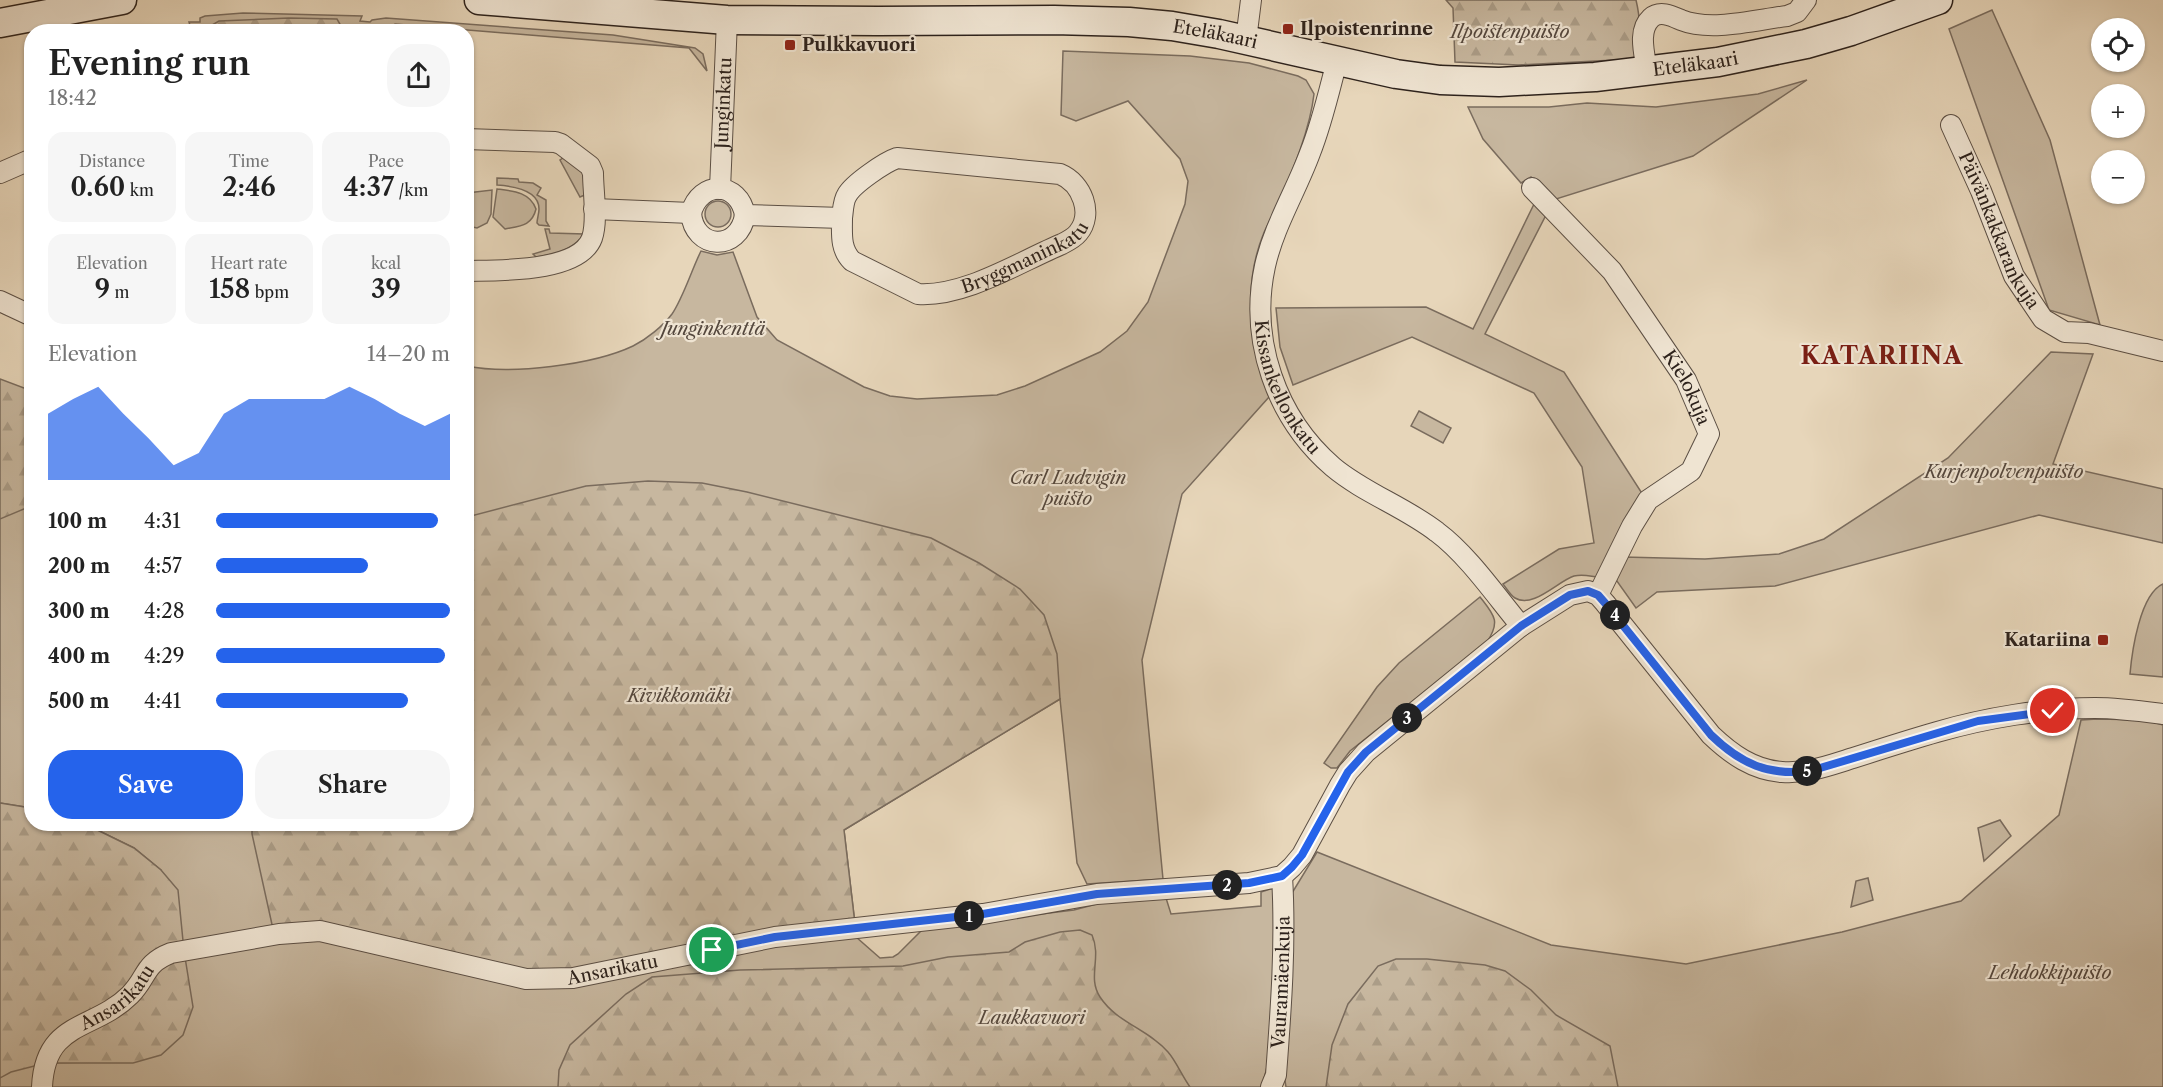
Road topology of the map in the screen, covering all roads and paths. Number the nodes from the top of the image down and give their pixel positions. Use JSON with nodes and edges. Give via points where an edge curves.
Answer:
{"nodes":[{"id":1,"x":122,"y":0,"type":"edge"},
{"id":2,"x":478,"y":0,"type":"edge"},
{"id":3,"x":1251,"y":0,"type":"edge"},
{"id":4,"x":1806,"y":0,"type":"edge"},
{"id":5,"x":1938,"y":0,"type":"edge"},
{"id":6,"x":727,"y":20,"type":"junction"},
{"id":7,"x":0,"y":23,"type":"edge"},
{"id":8,"x":1246,"y":40,"type":"junction"},
{"id":9,"x":1337,"y":61,"type":"junction"},
{"id":10,"x":1647,"y":71,"type":"junction"},
{"id":11,"x":1951,"y":124,"type":"dead end"},
{"id":12,"x":474,"y":139,"type":"edge"},
{"id":13,"x":24,"y":162,"type":"edge"},
{"id":14,"x":0,"y":172,"type":"edge"},
{"id":15,"x":1532,"y":188,"type":"dead end"},
{"id":16,"x":720,"y":189,"type":"junction"},
{"id":17,"x":594,"y":209,"type":"junction"},
{"id":18,"x":691,"y":213,"type":"junction"},
{"id":19,"x":745,"y":215,"type":"junction"},
{"id":20,"x":842,"y":218,"type":"junction"},
{"id":21,"x":474,"y":270,"type":"edge"},
{"id":22,"x":0,"y":301,"type":"edge"},
{"id":23,"x":24,"y":312,"type":"edge"},
{"id":24,"x":2163,"y":351,"type":"edge"},
{"id":25,"x":1598,"y":595,"type":"junction"},
{"id":26,"x":1521,"y":626,"type":"junction"},
{"id":27,"x":2163,"y":714,"type":"edge"},
{"id":28,"x":1282,"y":876,"type":"junction"},
{"id":29,"x":42,"y":1087,"type":"edge"},
{"id":30,"x":1271,"y":1087,"type":"edge"}],
"edges":[{"from":1,"to":7,"type":"main road"},
{"from":2,"to":6,"type":"main road","name":"Eteläkaari"},
{"from":3,"to":8,"type":"street"},
{"from":4,"to":10,"type":"street","via":[[1797,12],[1711,26],[1654,15],[1644,29]]},
{"from":5,"to":10,"type":"main road","name":"Eteläkaari","via":[[1806,44],[1718,62]]},
{"from":6,"to":8,"type":"main road","name":"Eteläkaari","via":[[1118,22],[1172,26]]},
{"from":6,"to":16,"type":"street","name":"Junginkatu"},
{"from":8,"to":9,"type":"main road","name":"Eteläkaari"},
{"from":9,"to":10,"type":"main road","name":"Eteläkaari","via":[[1440,80],[1499,82]]},
{"from":9,"to":26,"type":"street","name":"Kissankellonkatu","via":[[1311,151],[1265,266],[1261,327],[1275,387],[1293,422],[1333,467],[1451,543]]},
{"from":11,"to":24,"type":"street","name":"Päivänkakkarankuja","via":[[2014,276],[2043,319],[2064,332],[2089,333]]},
{"from":12,"to":17,"type":"street","via":[[561,144],[590,166]]},
{"from":13,"to":14,"type":"street"},
{"from":15,"to":25,"type":"street","name":"Kielokuja","via":[[1612,272],[1686,380],[1709,434],[1691,471],[1648,500]]},
{"from":16,"to":18,"type":"street","via":[[704,193]]},
{"from":16,"to":19,"type":"street","via":[[740,200]]},
{"from":17,"to":18,"type":"street"},
{"from":17,"to":21,"type":"street","via":[[591,239],[575,257],[546,266]]},
{"from":18,"to":19,"type":"street","via":[[695,230],[717,242],[734,237]]},
{"from":19,"to":20,"type":"street"},
{"from":20,"to":20,"type":"street","name":"Bryggmaninkatu","via":[[850,190],[897,158],[1060,174],[1079,190],[1085,211],[1082,227],[1062,244],[961,289],[930,295],[918,294],[852,261],[842,243]]},
{"from":22,"to":23,"type":"street"},
{"from":25,"to":26,"type":"street","via":[[1588,591],[1570,595]]},
{"from":25,"to":27,"type":"street","via":[[1711,735],[1740,759],[1768,770],[1810,771],[1936,732],[2003,717],[2093,708]]},
{"from":26,"to":28,"type":"street","via":[[1357,761],[1302,855]]},
{"from":28,"to":29,"type":"street","name":"Ansarikatu","via":[[1249,883],[1097,894],[983,914],[775,937],[549,980],[526,979],[320,931],[279,934],[158,958],[148,966],[129,996],[63,1036],[53,1047]]},
{"from":28,"to":30,"type":"street","name":"Vauramäenkuja","via":[[1283,978],[1276,1075]]}]}
